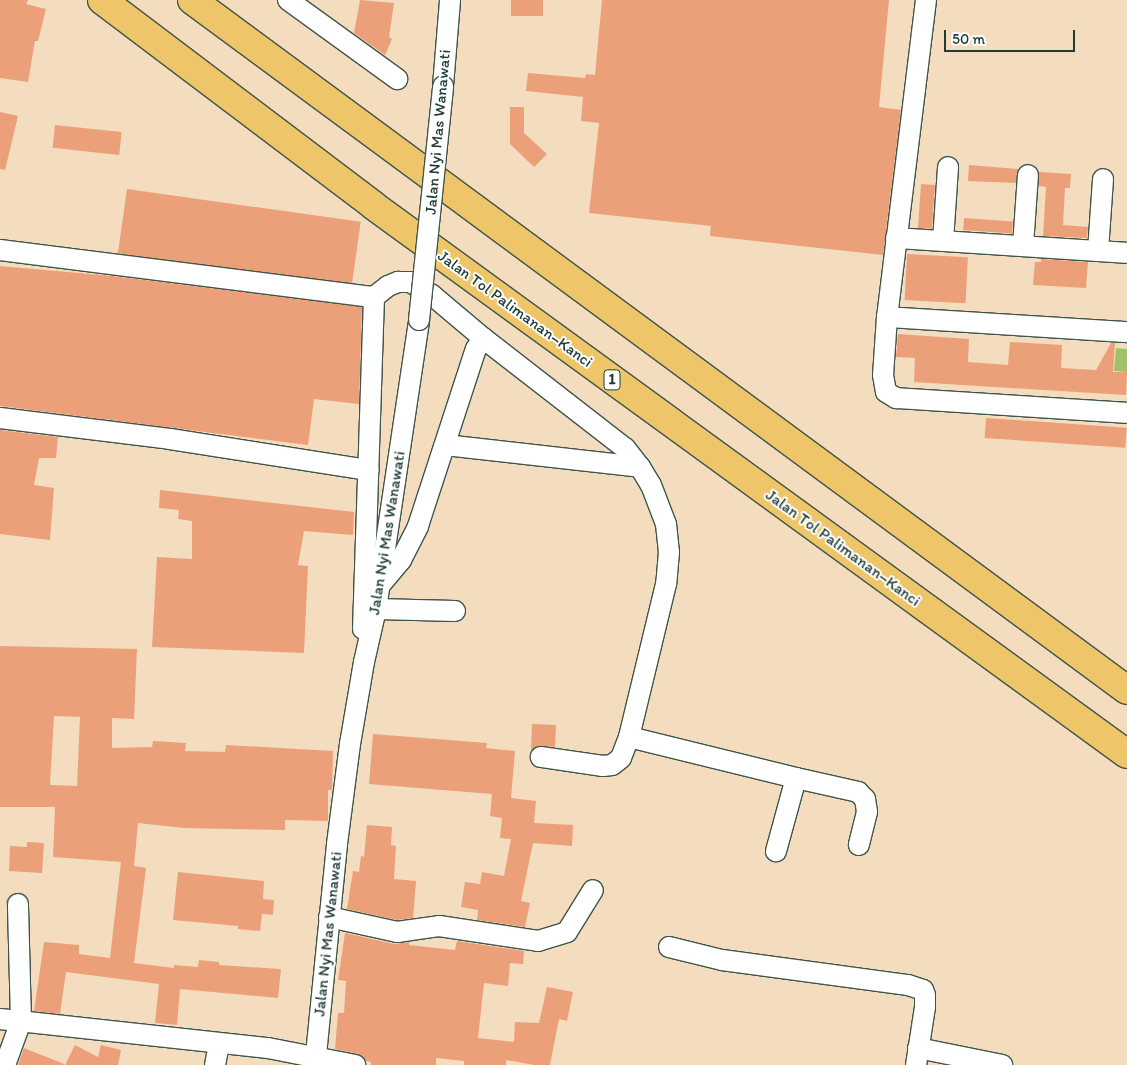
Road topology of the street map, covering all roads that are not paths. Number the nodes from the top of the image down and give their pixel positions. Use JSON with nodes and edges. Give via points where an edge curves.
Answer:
{"nodes":[{"id":1,"x":102,"y":0,"type":"edge"},
{"id":2,"x":192,"y":0,"type":"edge"},
{"id":3,"x":288,"y":0,"type":"edge"},
{"id":4,"x":450,"y":0,"type":"edge"},
{"id":5,"x":926,"y":0,"type":"edge"},
{"id":6,"x":397,"y":79,"type":"dead end"},
{"id":7,"x":948,"y":167,"type":"dead end"},
{"id":8,"x":1028,"y":174,"type":"dead end"},
{"id":9,"x":1103,"y":179,"type":"dead end"},
{"id":10,"x":896,"y":238,"type":"junction"},
{"id":11,"x":943,"y":241,"type":"junction"},
{"id":12,"x":1024,"y":246,"type":"junction"},
{"id":13,"x":0,"y":250,"type":"edge"},
{"id":14,"x":1098,"y":251,"type":"junction"},
{"id":15,"x":1127,"y":253,"type":"edge"},
{"id":16,"x":374,"y":297,"type":"junction"},
{"id":17,"x":888,"y":317,"type":"junction"},
{"id":18,"x":1127,"y":332,"type":"edge"},
{"id":19,"x":483,"y":338,"type":"junction"},
{"id":20,"x":1127,"y":413,"type":"edge"},
{"id":21,"x":0,"y":418,"type":"edge"},
{"id":22,"x":445,"y":444,"type":"junction"},
{"id":23,"x":640,"y":467,"type":"junction"},
{"id":24,"x":369,"y":470,"type":"junction"},
{"id":25,"x":380,"y":585,"type":"junction"},
{"id":26,"x":376,"y":609,"type":"junction"},
{"id":27,"x":455,"y":611,"type":"dead end"},
{"id":28,"x":364,"y":662,"type":"junction"},
{"id":29,"x":1127,"y":690,"type":"edge"},
{"id":30,"x":629,"y":737,"type":"junction"},
{"id":31,"x":1127,"y":754,"type":"edge"},
{"id":32,"x":541,"y":757,"type":"dead end"},
{"id":33,"x":796,"y":778,"type":"junction"},
{"id":34,"x":859,"y":845,"type":"dead end"},
{"id":35,"x":776,"y":851,"type":"dead end"},
{"id":36,"x":593,"y":890,"type":"dead end"},
{"id":37,"x":18,"y":904,"type":"dead end"},
{"id":38,"x":329,"y":917,"type":"junction"},
{"id":39,"x":669,"y":947,"type":"dead end"},
{"id":40,"x":0,"y":1019,"type":"edge"},
{"id":41,"x":20,"y":1021,"type":"junction"},
{"id":42,"x":219,"y":1045,"type":"junction"},
{"id":43,"x":917,"y":1056,"type":"edge"},
{"id":44,"x":315,"y":1062,"type":"edge"},
{"id":45,"x":5,"y":1065,"type":"edge"},
{"id":46,"x":215,"y":1065,"type":"edge"},
{"id":47,"x":355,"y":1065,"type":"edge"},
{"id":48,"x":1002,"y":1065,"type":"edge"}],
"edges":[{"from":1,"to":31,"type":"highway","name":"Jalan Tol Palimanan–Kanci","number":"1","via":[[374,206]]},
{"from":2,"to":29,"type":"highway"},
{"from":3,"to":6,"type":"street"},
{"from":4,"to":25,"type":"street","name":"Jalan Nyi Mas Wanawati","bridge":true,"via":[[419,320]]},
{"from":5,"to":10,"type":"street"},
{"from":7,"to":11,"type":"street"},
{"from":8,"to":12,"type":"street"},
{"from":9,"to":14,"type":"street"},
{"from":10,"to":11,"type":"street"},
{"from":10,"to":17,"type":"street"},
{"from":11,"to":12,"type":"street"},
{"from":12,"to":14,"type":"street"},
{"from":13,"to":16,"type":"street"},
{"from":14,"to":15,"type":"street"},
{"from":16,"to":19,"type":"street","via":[[388,286],[410,282],[432,294]]},
{"from":16,"to":24,"type":"street"},
{"from":17,"to":18,"type":"street"},
{"from":17,"to":20,"type":"street","via":[[883,384],[886,392],[896,398]]},
{"from":19,"to":22,"type":"street","via":[[476,349]]},
{"from":19,"to":23,"type":"street","via":[[625,448]]},
{"from":21,"to":24,"type":"street","via":[[179,440]]},
{"from":22,"to":23,"type":"street"},
{"from":22,"to":25,"type":"street","via":[[418,526],[400,560]]},
{"from":23,"to":30,"type":"street","via":[[666,524],[669,552],[666,584]]},
{"from":24,"to":28,"type":"street","via":[[363,588]]},
{"from":25,"to":26,"type":"street","name":"Jalan Nyi Mas Wanawati"},
{"from":26,"to":27,"type":"street"},
{"from":26,"to":28,"type":"street","name":"Jalan Nyi Mas Wanawati"},
{"from":28,"to":38,"type":"street","name":"Jalan Nyi Mas Wanawati"},
{"from":30,"to":32,"type":"street","via":[[621,758],[612,765]]},
{"from":30,"to":33,"type":"street"},
{"from":33,"to":34,"type":"street","via":[[858,792],[865,799],[867,812]]},
{"from":33,"to":35,"type":"street"},
{"from":36,"to":38,"type":"street","via":[[567,932],[538,941],[440,926],[397,932]]},
{"from":37,"to":41,"type":"street"},
{"from":38,"to":44,"type":"street","name":"Jalan Nyi Mas Wanawati"},
{"from":39,"to":43,"type":"street","via":[[722,960],[908,985],[923,990],[925,1007]]},
{"from":40,"to":41,"type":"street"},
{"from":41,"to":42,"type":"street"},
{"from":41,"to":45,"type":"street"},
{"from":42,"to":44,"type":"street","via":[[289,1051]]},
{"from":42,"to":46,"type":"street"},
{"from":43,"to":48,"type":"street"},
{"from":44,"to":47,"type":"street"}]}
